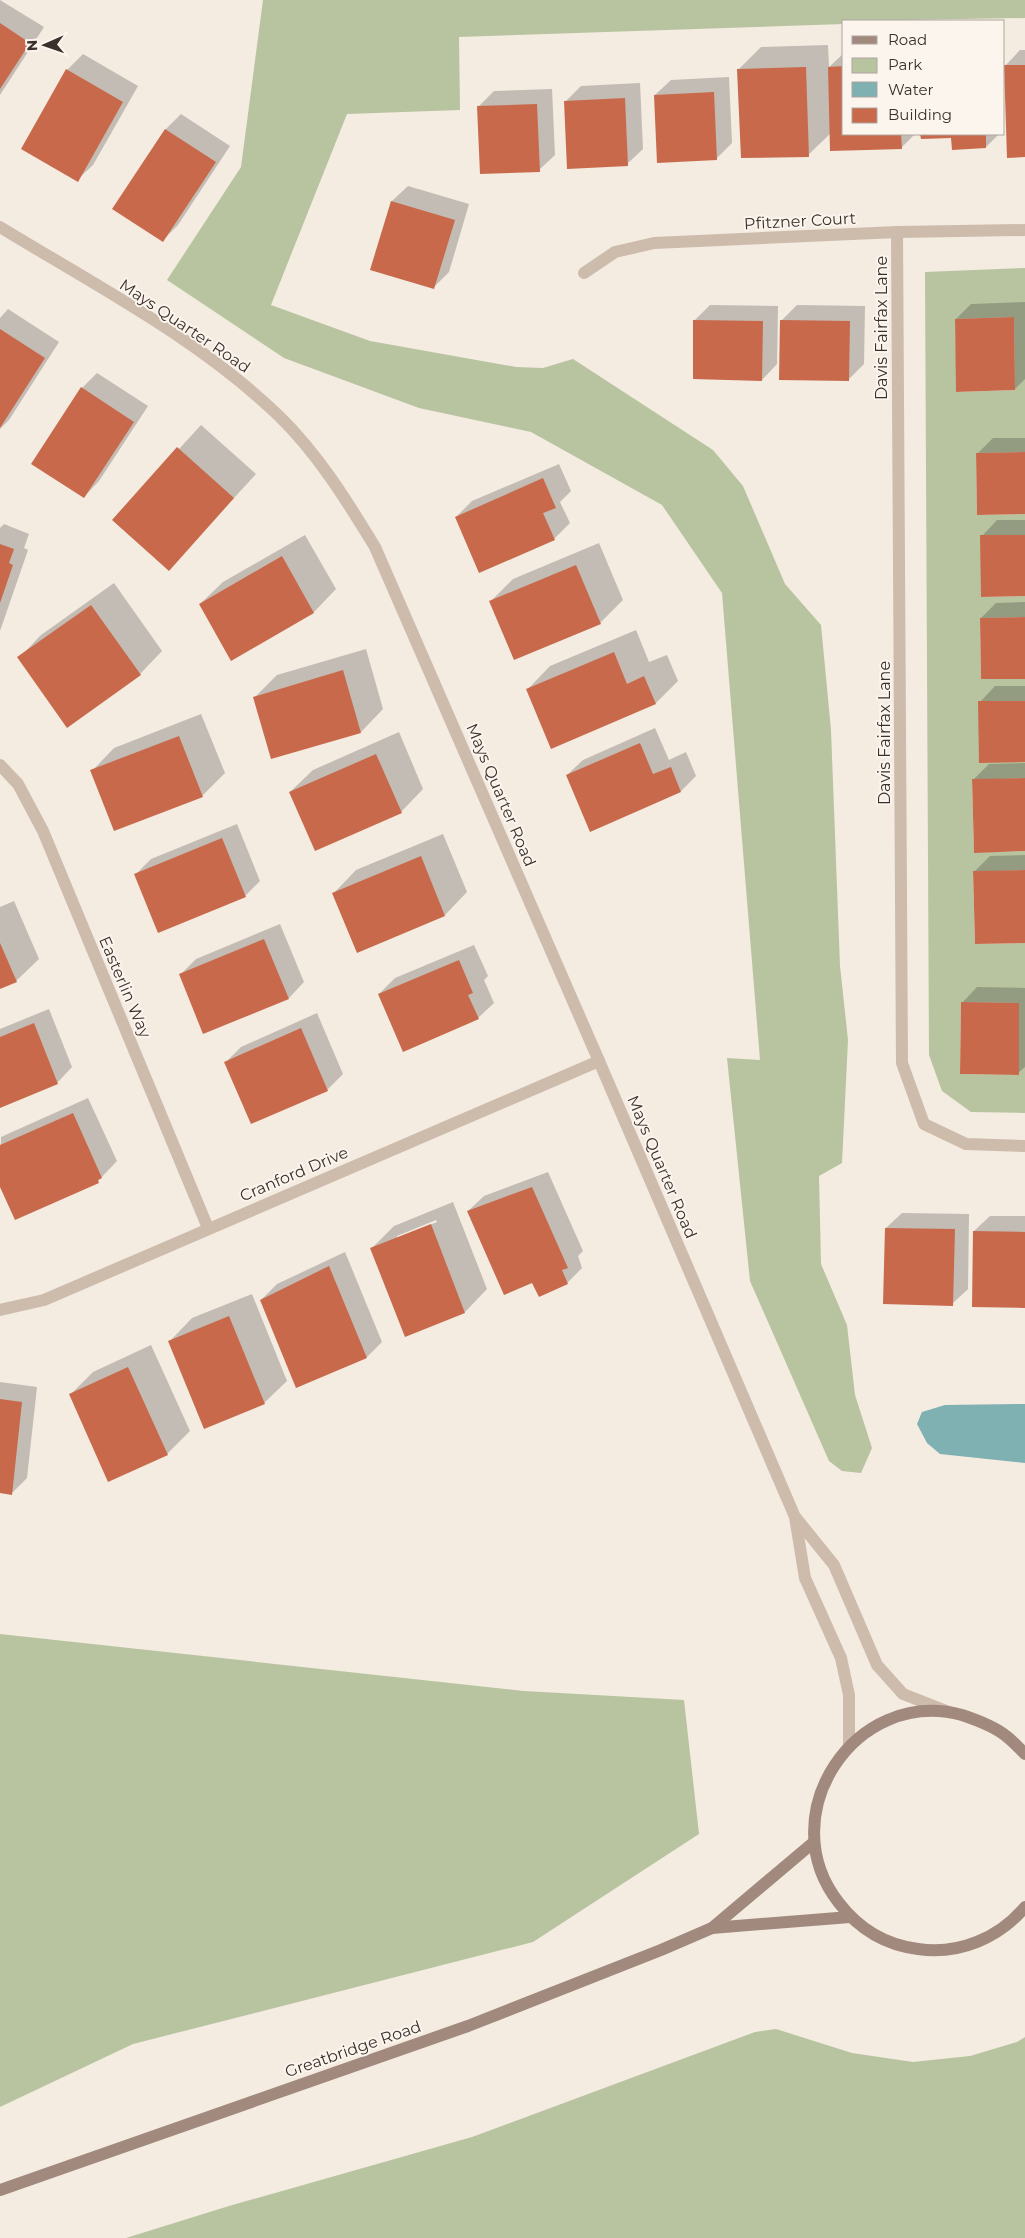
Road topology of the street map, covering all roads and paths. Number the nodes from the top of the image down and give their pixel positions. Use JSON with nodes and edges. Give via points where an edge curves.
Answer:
{"nodes":[{"id":1,"x":0,"y":227,"type":"edge"},
{"id":2,"x":1025,"y":230,"type":"edge"},
{"id":3,"x":897,"y":232,"type":"junction"},
{"id":4,"x":584,"y":273,"type":"dead end"},
{"id":5,"x":0,"y":765,"type":"edge"},
{"id":6,"x":599,"y":1061,"type":"junction"},
{"id":7,"x":1025,"y":1146,"type":"edge"},
{"id":8,"x":208,"y":1228,"type":"junction"},
{"id":9,"x":0,"y":1310,"type":"edge"},
{"id":10,"x":795,"y":1516,"type":"junction"},
{"id":11,"x":949,"y":1712,"type":"junction"},
{"id":12,"x":849,"y":1746,"type":"junction"},
{"id":13,"x":1025,"y":1754,"type":"edge"},
{"id":14,"x":814,"y":1842,"type":"junction"},
{"id":15,"x":1025,"y":1907,"type":"edge"},
{"id":16,"x":850,"y":1917,"type":"junction"},
{"id":17,"x":712,"y":1928,"type":"junction"},
{"id":18,"x":0,"y":2190,"type":"edge"}],
"edges":[{"from":1,"to":6,"type":"street","name":"Mays Quarter Road","via":[[142,313],[226,370],[280,417],[341,492],[374,547],[398,597]]},
{"from":2,"to":3,"type":"street","name":"Pfitzner Court"},
{"from":3,"to":4,"type":"street","name":"Pfitzner Court","via":[[654,243],[616,252]]},
{"from":3,"to":7,"type":"street","name":"Davis Fairfax Lane","via":[[902,1063],[924,1124],[966,1144]]},
{"from":5,"to":8,"type":"street","name":"Easterlin Way","via":[[18,784],[43,831]]},
{"from":6,"to":8,"type":"street","name":"Cranford Drive"},
{"from":6,"to":10,"type":"street","name":"Mays Quarter Road"},
{"from":8,"to":9,"type":"street","name":"Cranford Drive","via":[[44,1300]]},
{"from":10,"to":11,"type":"street","name":"Mays Quarter Road","via":[[834,1565],[877,1665],[903,1694]]},
{"from":10,"to":12,"type":"street","name":"Mays Quarter Road","via":[[805,1578],[841,1658],[849,1695]]},
{"from":11,"to":12,"type":"street","via":[[913,1713],[879,1724]]},
{"from":11,"to":13,"type":"street","via":[[978,1720],[1005,1735]]},
{"from":12,"to":14,"type":"street","via":[[833,1766],[821,1790]]},
{"from":14,"to":16,"type":"street","via":[[820,1870],[832,1895]]},
{"from":14,"to":17,"type":"street","name":"Greatbridge Road"},
{"from":15,"to":16,"type":"street","via":[[1014,1920],[989,1938],[961,1948],[931,1951],[901,1947],[874,1935]]},
{"from":16,"to":17,"type":"street","name":"Greatbridge Road"},
{"from":17,"to":18,"type":"street","name":"Greatbridge Road","via":[[468,2026]]}]}
